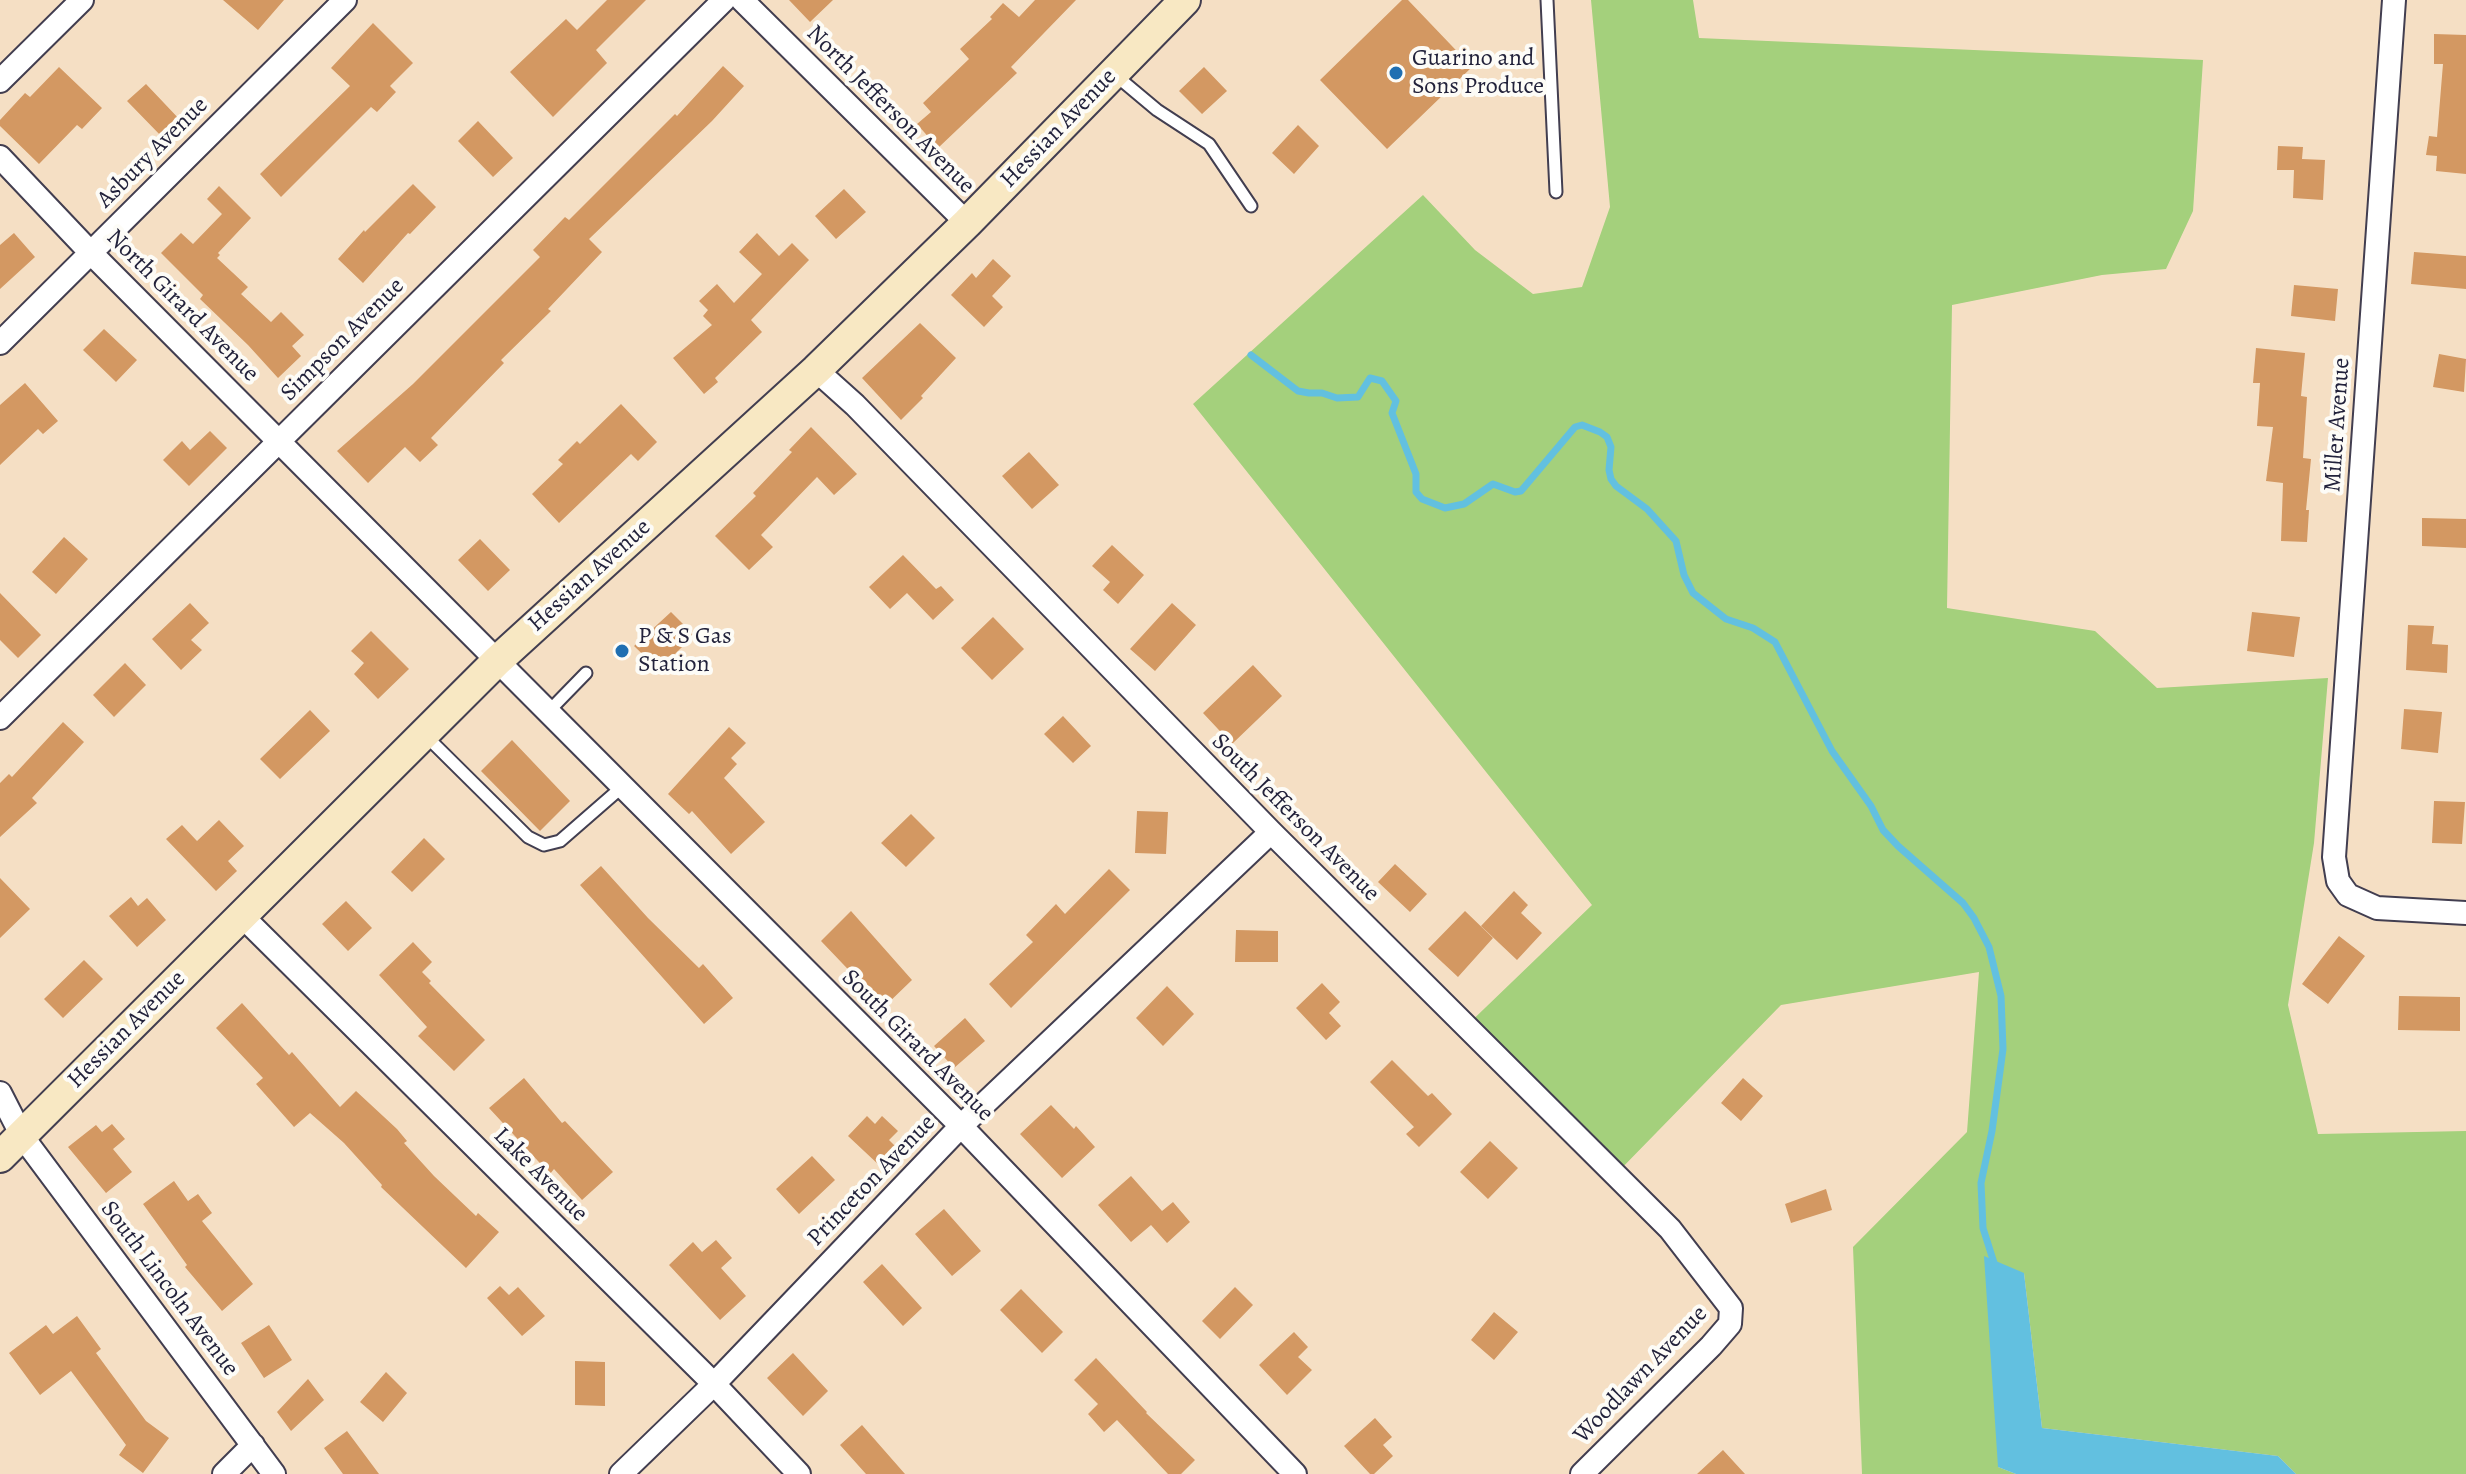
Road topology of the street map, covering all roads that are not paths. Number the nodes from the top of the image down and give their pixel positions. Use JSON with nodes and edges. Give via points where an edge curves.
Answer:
{"nodes":[{"id":1,"x":82,"y":0,"type":"edge"},
{"id":2,"x":345,"y":0,"type":"edge"},
{"id":3,"x":724,"y":0,"type":"edge"},
{"id":4,"x":742,"y":0,"type":"edge"},
{"id":5,"x":1185,"y":0,"type":"edge"},
{"id":6,"x":1547,"y":0,"type":"edge"},
{"id":7,"x":2394,"y":0,"type":"edge"},
{"id":8,"x":1113,"y":73,"type":"junction"},
{"id":9,"x":0,"y":81,"type":"edge"},
{"id":10,"x":0,"y":157,"type":"edge"},
{"id":11,"x":1556,"y":192,"type":"dead end"},
{"id":12,"x":1251,"y":206,"type":"dead end"},
{"id":13,"x":967,"y":223,"type":"junction"},
{"id":14,"x":90,"y":252,"type":"junction"},
{"id":15,"x":0,"y":343,"type":"edge"},
{"id":16,"x":816,"y":370,"type":"junction"},
{"id":17,"x":279,"y":440,"type":"junction"},
{"id":18,"x":497,"y":661,"type":"junction"},
{"id":19,"x":586,"y":673,"type":"dead end"},
{"id":20,"x":548,"y":712,"type":"junction"},
{"id":21,"x":0,"y":718,"type":"edge"},
{"id":22,"x":424,"y":734,"type":"junction"},
{"id":23,"x":622,"y":787,"type":"junction"},
{"id":24,"x":1271,"y":832,"type":"junction"},
{"id":25,"x":2466,"y":913,"type":"edge"},
{"id":26,"x":241,"y":915,"type":"junction"},
{"id":27,"x":0,"y":1093,"type":"edge"},
{"id":28,"x":961,"y":1126,"type":"junction"},
{"id":29,"x":22,"y":1136,"type":"junction"},
{"id":30,"x":0,"y":1157,"type":"edge"},
{"id":31,"x":1731,"y":1308,"type":"joint"},
{"id":32,"x":714,"y":1384,"type":"junction"},
{"id":33,"x":253,"y":1445,"type":"junction"},
{"id":34,"x":224,"y":1474,"type":"edge"},
{"id":35,"x":274,"y":1474,"type":"edge"},
{"id":36,"x":621,"y":1474,"type":"edge"},
{"id":37,"x":799,"y":1474,"type":"edge"},
{"id":38,"x":1295,"y":1474,"type":"edge"},
{"id":39,"x":1582,"y":1474,"type":"edge"}],
"edges":[{"from":1,"to":9,"type":"street"},
{"from":2,"to":14,"type":"street","name":"Asbury Avenue"},
{"from":3,"to":17,"type":"street","name":"Simpson Avenue"},
{"from":4,"to":13,"type":"street","name":"North Jefferson Avenue"},
{"from":5,"to":8,"type":"main road","name":"Hessian Avenue"},
{"from":6,"to":11,"type":"lane"},
{"from":7,"to":25,"type":"street","name":"Miller Avenue","via":[[2335,853],[2338,881],[2348,895],[2377,908]]},
{"from":8,"to":12,"type":"lane","via":[[1209,144]]},
{"from":8,"to":13,"type":"main road","name":"Hessian Avenue"},
{"from":10,"to":14,"type":"street","name":"North Girard Avenue"},
{"from":13,"to":16,"type":"main road","name":"Hessian Avenue"},
{"from":14,"to":15,"type":"street","name":"Asbury Avenue"},
{"from":14,"to":17,"type":"street","name":"North Girard Avenue"},
{"from":16,"to":18,"type":"main road","name":"Hessian Avenue"},
{"from":16,"to":24,"type":"street","name":"South Jefferson Avenue"},
{"from":17,"to":18,"type":"street","name":"North Girard Avenue"},
{"from":17,"to":21,"type":"street","name":"Simpson Avenue"},
{"from":18,"to":20,"type":"street","name":"South Girard Avenue"},
{"from":18,"to":22,"type":"main road","name":"Hessian Avenue"},
{"from":19,"to":20,"type":"lane"},
{"from":20,"to":23,"type":"street","name":"South Girard Avenue"},
{"from":22,"to":23,"type":"lane","via":[[528,837],[544,845],[560,841]]},
{"from":22,"to":26,"type":"main road","name":"Hessian Avenue"},
{"from":23,"to":28,"type":"street","name":"South Girard Avenue"},
{"from":24,"to":28,"type":"street","name":"Princeton Avenue"},
{"from":24,"to":31,"type":"street","name":"South Jefferson Avenue","via":[[1670,1229]]},
{"from":26,"to":29,"type":"main road","name":"Hessian Avenue"},
{"from":26,"to":32,"type":"street","name":"Lake Avenue"},
{"from":27,"to":29,"type":"street","name":"South Lincoln Avenue"},
{"from":28,"to":32,"type":"street","name":"Princeton Avenue"},
{"from":28,"to":38,"type":"street","name":"South Girard Avenue"},
{"from":29,"to":30,"type":"main road","name":"Hessian Avenue"},
{"from":29,"to":33,"type":"street","name":"South Lincoln Avenue"},
{"from":31,"to":39,"type":"street","name":"Woodlawn Avenue","via":[[1730,1324],[1711,1346]]},
{"from":32,"to":36,"type":"street","name":"Princeton Avenue"},
{"from":32,"to":37,"type":"street","name":"Lake Avenue"},
{"from":33,"to":34,"type":"street"},
{"from":33,"to":35,"type":"street","name":"South Lincoln Avenue"}]}
